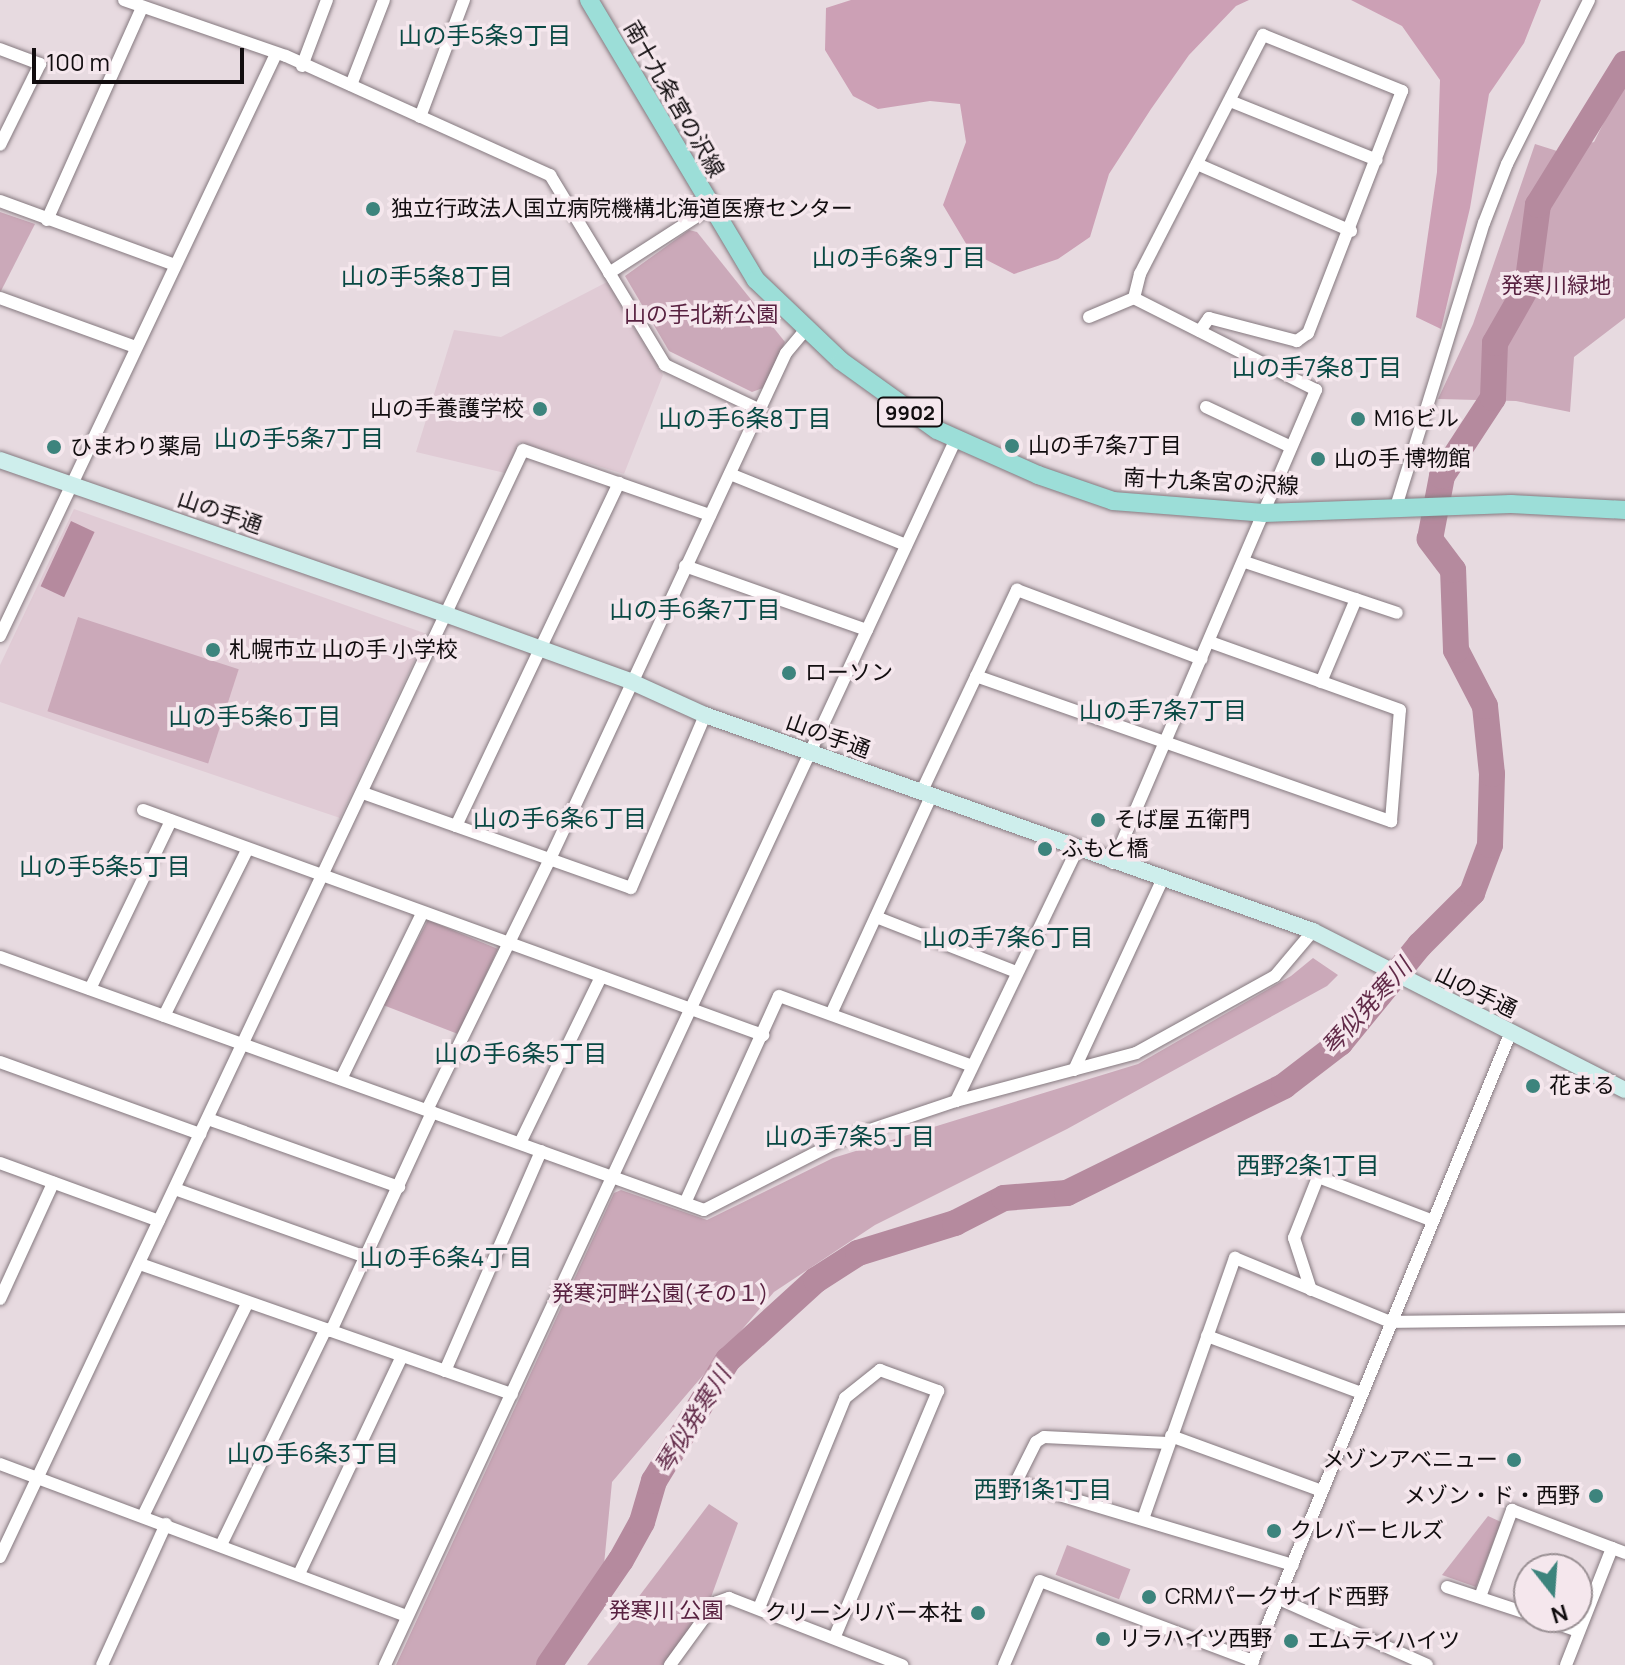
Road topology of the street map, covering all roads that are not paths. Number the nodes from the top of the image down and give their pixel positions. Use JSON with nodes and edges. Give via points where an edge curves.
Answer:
{"nodes":[{"id":1,"x":126,"y":0,"type":"edge"},
{"id":2,"x":327,"y":0,"type":"edge"},
{"id":3,"x":384,"y":0,"type":"edge"},
{"id":4,"x":464,"y":0,"type":"edge"},
{"id":5,"x":589,"y":0,"type":"edge"},
{"id":6,"x":1589,"y":0,"type":"edge"},
{"id":7,"x":142,"y":8,"type":"junction"},
{"id":8,"x":0,"y":49,"type":"edge"},
{"id":9,"x":276,"y":54,"type":"junction"},
{"id":10,"x":302,"y":66,"type":"junction"},
{"id":11,"x":351,"y":85,"type":"junction"},
{"id":12,"x":1230,"y":101,"type":"junction"},
{"id":13,"x":420,"y":117,"type":"junction"},
{"id":14,"x":0,"y":145,"type":"edge"},
{"id":15,"x":1377,"y":160,"type":"junction"},
{"id":16,"x":1197,"y":164,"type":"junction"},
{"id":17,"x":0,"y":201,"type":"edge"},
{"id":18,"x":710,"y":208,"type":"junction"},
{"id":19,"x":47,"y":220,"type":"junction"},
{"id":20,"x":1351,"y":231,"type":"junction"},
{"id":21,"x":175,"y":265,"type":"junction"},
{"id":22,"x":609,"y":273,"type":"junction"},
{"id":23,"x":0,"y":298,"type":"edge"},
{"id":24,"x":1134,"y":298,"type":"junction"},
{"id":25,"x":1089,"y":317,"type":"dead end"},
{"id":26,"x":806,"y":329,"type":"junction"},
{"id":27,"x":1200,"y":331,"type":"junction"},
{"id":28,"x":135,"y":347,"type":"junction"},
{"id":29,"x":1206,"y":407,"type":"dead end"},
{"id":30,"x":760,"y":410,"type":"junction"},
{"id":31,"x":956,"y":439,"type":"junction"},
{"id":32,"x":1291,"y":447,"type":"junction"},
{"id":33,"x":0,"y":460,"type":"edge"},
{"id":34,"x":730,"y":474,"type":"junction"},
{"id":35,"x":71,"y":483,"type":"junction"},
{"id":36,"x":619,"y":483,"type":"junction"},
{"id":37,"x":1395,"y":510,"type":"junction"},
{"id":38,"x":1625,"y":510,"type":"edge"},
{"id":39,"x":1264,"y":513,"type":"junction"},
{"id":40,"x":710,"y":515,"type":"junction"},
{"id":41,"x":906,"y":545,"type":"junction"},
{"id":42,"x":1245,"y":562,"type":"junction"},
{"id":43,"x":685,"y":566,"type":"junction"},
{"id":44,"x":1356,"y":599,"type":"junction"},
{"id":45,"x":1397,"y":613,"type":"dead end"},
{"id":46,"x":445,"y":614,"type":"junction"},
{"id":47,"x":3,"y":620,"type":"edge"},
{"id":48,"x":867,"y":630,"type":"junction"},
{"id":49,"x":0,"y":636,"type":"edge"},
{"id":50,"x":1210,"y":642,"type":"junction"},
{"id":51,"x":537,"y":647,"type":"junction"},
{"id":52,"x":1202,"y":659,"type":"junction"},
{"id":53,"x":976,"y":676,"type":"junction"},
{"id":54,"x":630,"y":681,"type":"junction"},
{"id":55,"x":1321,"y":682,"type":"junction"},
{"id":56,"x":705,"y":715,"type":"junction"},
{"id":57,"x":1165,"y":744,"type":"junction"},
{"id":58,"x":810,"y":753,"type":"junction"},
{"id":59,"x":363,"y":793,"type":"junction"},
{"id":60,"x":926,"y":795,"type":"junction"},
{"id":61,"x":143,"y":810,"type":"dead end"},
{"id":62,"x":171,"y":821,"type":"junction"},
{"id":63,"x":456,"y":826,"type":"junction"},
{"id":64,"x":247,"y":850,"type":"junction"},
{"id":65,"x":1077,"y":850,"type":"junction"},
{"id":66,"x":550,"y":859,"type":"junction"},
{"id":67,"x":1113,"y":863,"type":"junction"},
{"id":68,"x":323,"y":879,"type":"junction"},
{"id":69,"x":1162,"y":880,"type":"junction"},
{"id":70,"x":422,"y":914,"type":"junction"},
{"id":71,"x":876,"y":917,"type":"junction"},
{"id":72,"x":1313,"y":931,"type":"junction"},
{"id":73,"x":507,"y":941,"type":"junction"},
{"id":74,"x":0,"y":957,"type":"edge"},
{"id":75,"x":1016,"y":972,"type":"junction"},
{"id":76,"x":601,"y":977,"type":"junction"},
{"id":77,"x":90,"y":989,"type":"junction"},
{"id":78,"x":692,"y":1009,"type":"junction"},
{"id":79,"x":831,"y":1014,"type":"junction"},
{"id":80,"x":164,"y":1016,"type":"junction"},
{"id":81,"x":1510,"y":1034,"type":"junction"},
{"id":82,"x":763,"y":1035,"type":"junction"},
{"id":83,"x":240,"y":1043,"type":"junction"},
{"id":84,"x":0,"y":1062,"type":"edge"},
{"id":85,"x":970,"y":1065,"type":"junction"},
{"id":86,"x":1074,"y":1070,"type":"junction"},
{"id":87,"x":341,"y":1079,"type":"junction"},
{"id":88,"x":1625,"y":1090,"type":"edge"},
{"id":89,"x":956,"y":1101,"type":"junction"},
{"id":90,"x":430,"y":1111,"type":"junction"},
{"id":91,"x":208,"y":1119,"type":"junction"},
{"id":92,"x":200,"y":1134,"type":"junction"},
{"id":93,"x":520,"y":1143,"type":"junction"},
{"id":94,"x":541,"y":1151,"type":"junction"},
{"id":95,"x":0,"y":1163,"type":"edge"},
{"id":96,"x":612,"y":1176,"type":"junction"},
{"id":97,"x":53,"y":1183,"type":"junction"},
{"id":98,"x":399,"y":1187,"type":"junction"},
{"id":99,"x":175,"y":1189,"type":"junction"},
{"id":100,"x":685,"y":1203,"type":"junction"},
{"id":101,"x":159,"y":1221,"type":"junction"},
{"id":102,"x":1433,"y":1221,"type":"junction"},
{"id":103,"x":366,"y":1257,"type":"junction"},
{"id":104,"x":140,"y":1264,"type":"junction"},
{"id":105,"x":1311,"y":1290,"type":"junction"},
{"id":106,"x":0,"y":1299,"type":"edge"},
{"id":107,"x":248,"y":1302,"type":"junction"},
{"id":108,"x":1624,"y":1315,"type":"edge"},
{"id":109,"x":1390,"y":1322,"type":"junction"},
{"id":110,"x":328,"y":1330,"type":"junction"},
{"id":111,"x":1207,"y":1336,"type":"junction"},
{"id":112,"x":402,"y":1356,"type":"junction"},
{"id":113,"x":445,"y":1371,"type":"junction"},
{"id":114,"x":1361,"y":1393,"type":"junction"},
{"id":115,"x":512,"y":1394,"type":"junction"},
{"id":116,"x":1170,"y":1440,"type":"junction"},
{"id":117,"x":0,"y":1464,"type":"edge"},
{"id":118,"x":35,"y":1476,"type":"junction"},
{"id":119,"x":1322,"y":1491,"type":"junction"},
{"id":120,"x":143,"y":1516,"type":"junction"},
{"id":121,"x":1143,"y":1519,"type":"junction"},
{"id":122,"x":166,"y":1524,"type":"junction"},
{"id":123,"x":221,"y":1545,"type":"junction"},
{"id":124,"x":1612,"y":1548,"type":"junction"},
{"id":125,"x":1625,"y":1553,"type":"edge"},
{"id":126,"x":0,"y":1557,"type":"edge"},
{"id":127,"x":1293,"y":1565,"type":"junction"},
{"id":128,"x":299,"y":1574,"type":"junction"},
{"id":129,"x":1447,"y":1587,"type":"dead end"},
{"id":130,"x":1593,"y":1594,"type":"edge"},
{"id":131,"x":1480,"y":1597,"type":"junction"},
{"id":132,"x":1279,"y":1599,"type":"junction"},
{"id":133,"x":759,"y":1608,"type":"junction"},
{"id":134,"x":1513,"y":1608,"type":"edge"},
{"id":135,"x":406,"y":1616,"type":"junction"},
{"id":136,"x":1577,"y":1633,"type":"edge"},
{"id":137,"x":834,"y":1638,"type":"junction"},
{"id":138,"x":880,"y":1661,"type":"edge"},
{"id":139,"x":1252,"y":1663,"type":"edge"},
{"id":140,"x":102,"y":1665,"type":"edge"},
{"id":141,"x":385,"y":1665,"type":"edge"},
{"id":142,"x":670,"y":1665,"type":"edge"},
{"id":143,"x":902,"y":1665,"type":"edge"},
{"id":144,"x":1004,"y":1665,"type":"edge"},
{"id":145,"x":1427,"y":1665,"type":"edge"},
{"id":146,"x":1566,"y":1665,"type":"edge"}],
"edges":[{"from":1,"to":7,"type":"street"},
{"from":2,"to":10,"type":"street"},
{"from":3,"to":11,"type":"street"},
{"from":4,"to":13,"type":"street"},
{"from":5,"to":18,"type":"main road","name":"南十九条宮の沢線","number":"9902"},
{"from":6,"to":37,"type":"street","via":[[1507,164],[1484,223]]},
{"from":7,"to":9,"type":"street"},
{"from":7,"to":19,"type":"street"},
{"from":8,"to":14,"type":"street","via":[[40,64]]},
{"from":9,"to":10,"type":"street"},
{"from":9,"to":21,"type":"street"},
{"from":10,"to":11,"type":"street"},
{"from":11,"to":13,"type":"street"},
{"from":12,"to":15,"type":"street"},
{"from":12,"to":15,"type":"street","via":[[1263,35],[1291,46],[1402,91]]},
{"from":12,"to":16,"type":"street"},
{"from":13,"to":22,"type":"street","via":[[550,175]]},
{"from":15,"to":20,"type":"street"},
{"from":16,"to":20,"type":"street"},
{"from":16,"to":24,"type":"street","via":[[1140,274]]},
{"from":17,"to":19,"type":"street"},
{"from":18,"to":22,"type":"street"},
{"from":18,"to":26,"type":"main road","name":"南十九条宮の沢線","number":"9902","via":[[756,280]]},
{"from":19,"to":21,"type":"street"},
{"from":20,"to":27,"type":"street","via":[[1321,309],[1297,341],[1209,318]]},
{"from":21,"to":28,"type":"street"},
{"from":22,"to":30,"type":"street","via":[[665,365]]},
{"from":23,"to":28,"type":"street"},
{"from":24,"to":25,"type":"street"},
{"from":24,"to":27,"type":"street"},
{"from":26,"to":30,"type":"street","via":[[786,353]]},
{"from":26,"to":31,"type":"main road","name":"南十九条宮の沢線","number":"9902","via":[[920,420]]},
{"from":27,"to":32,"type":"street","via":[[1316,390]]},
{"from":28,"to":35,"type":"street"},
{"from":29,"to":32,"type":"street"},
{"from":30,"to":34,"type":"street"},
{"from":31,"to":39,"type":"main road","name":"南十九条宮の沢線","number":"9902","via":[[1113,501]]},
{"from":31,"to":41,"type":"street"},
{"from":32,"to":39,"type":"street"},
{"from":33,"to":35,"type":"main road","name":"山の手通"},
{"from":34,"to":40,"type":"street"},
{"from":34,"to":41,"type":"street"},
{"from":35,"to":46,"type":"main road","name":"山の手通"},
{"from":35,"to":47,"type":"street"},
{"from":36,"to":40,"type":"street"},
{"from":36,"to":46,"type":"street","via":[[523,450]]},
{"from":36,"to":51,"type":"street"},
{"from":37,"to":38,"type":"main road","name":"南十九条宮の沢線","number":"9902","via":[[1558,505]]},
{"from":37,"to":39,"type":"main road","name":"南十九条宮の沢線","number":"9902"},
{"from":39,"to":42,"type":"street"},
{"from":40,"to":43,"type":"street"},
{"from":41,"to":48,"type":"street"},
{"from":42,"to":44,"type":"street"},
{"from":42,"to":50,"type":"street"},
{"from":43,"to":48,"type":"street"},
{"from":43,"to":54,"type":"street"},
{"from":44,"to":45,"type":"street"},
{"from":44,"to":55,"type":"street"},
{"from":46,"to":51,"type":"main road","name":"山の手通"},
{"from":46,"to":59,"type":"street"},
{"from":47,"to":49,"type":"street"},
{"from":48,"to":58,"type":"street"},
{"from":50,"to":52,"type":"street"},
{"from":50,"to":55,"type":"street"},
{"from":51,"to":54,"type":"main road","name":"山の手通"},
{"from":51,"to":63,"type":"street"},
{"from":52,"to":53,"type":"street","via":[[1017,590]]},
{"from":52,"to":57,"type":"street"},
{"from":53,"to":57,"type":"street"},
{"from":53,"to":60,"type":"street"},
{"from":54,"to":56,"type":"main road","name":"山の手通"},
{"from":54,"to":66,"type":"street"},
{"from":55,"to":57,"type":"street","via":[[1400,710],[1391,821]]},
{"from":56,"to":58,"type":"main road","name":"山の手通"},
{"from":56,"to":66,"type":"street","via":[[631,888]]},
{"from":57,"to":67,"type":"street"},
{"from":58,"to":60,"type":"main road","name":"山の手通"},
{"from":58,"to":78,"type":"street"},
{"from":59,"to":63,"type":"street"},
{"from":59,"to":68,"type":"street"},
{"from":60,"to":65,"type":"main road","name":"山の手通"},
{"from":60,"to":71,"type":"street"},
{"from":61,"to":62,"type":"street"},
{"from":62,"to":64,"type":"street"},
{"from":62,"to":77,"type":"street"},
{"from":63,"to":66,"type":"street"},
{"from":64,"to":68,"type":"street"},
{"from":64,"to":80,"type":"street"},
{"from":65,"to":67,"type":"main road","name":"山の手通"},
{"from":65,"to":75,"type":"street"},
{"from":66,"to":73,"type":"street"},
{"from":67,"to":69,"type":"main road","name":"山の手通"},
{"from":68,"to":70,"type":"street"},
{"from":68,"to":83,"type":"street"},
{"from":69,"to":72,"type":"main road","name":"山の手通"},
{"from":69,"to":86,"type":"street"},
{"from":70,"to":73,"type":"street"},
{"from":70,"to":87,"type":"street"},
{"from":71,"to":75,"type":"street"},
{"from":71,"to":79,"type":"street"},
{"from":72,"to":81,"type":"main road","name":"山の手通"},
{"from":72,"to":86,"type":"street","via":[[1275,976],[1136,1053]]},
{"from":73,"to":76,"type":"street"},
{"from":73,"to":90,"type":"street"},
{"from":74,"to":77,"type":"street"},
{"from":75,"to":85,"type":"street"},
{"from":76,"to":78,"type":"street"},
{"from":76,"to":93,"type":"street"},
{"from":77,"to":80,"type":"street"},
{"from":78,"to":82,"type":"street"},
{"from":78,"to":96,"type":"street"},
{"from":79,"to":82,"type":"street","via":[[779,996]]},
{"from":79,"to":85,"type":"street"},
{"from":80,"to":83,"type":"street"},
{"from":81,"to":88,"type":"main road","name":"山の手通"},
{"from":81,"to":102,"type":"street"},
{"from":82,"to":100,"type":"street"},
{"from":83,"to":87,"type":"street"},
{"from":83,"to":91,"type":"street"},
{"from":84,"to":92,"type":"street"},
{"from":85,"to":89,"type":"street"},
{"from":86,"to":89,"type":"street"},
{"from":87,"to":90,"type":"street"},
{"from":89,"to":100,"type":"street","via":[[820,1149],[704,1210]]},
{"from":90,"to":93,"type":"street"},
{"from":90,"to":98,"type":"street"},
{"from":91,"to":92,"type":"street"},
{"from":91,"to":98,"type":"street"},
{"from":92,"to":99,"type":"street"},
{"from":93,"to":94,"type":"street"},
{"from":94,"to":96,"type":"street"},
{"from":94,"to":113,"type":"street"},
{"from":95,"to":97,"type":"street"},
{"from":96,"to":100,"type":"street"},
{"from":96,"to":115,"type":"street"},
{"from":97,"to":101,"type":"street"},
{"from":97,"to":106,"type":"street"},
{"from":98,"to":103,"type":"street"},
{"from":99,"to":101,"type":"street"},
{"from":99,"to":103,"type":"street"},
{"from":101,"to":104,"type":"street"},
{"from":102,"to":105,"type":"street","via":[[1318,1177],[1294,1238]]},
{"from":102,"to":109,"type":"street"},
{"from":103,"to":110,"type":"street"},
{"from":104,"to":107,"type":"street"},
{"from":104,"to":118,"type":"street"},
{"from":105,"to":109,"type":"street"},
{"from":105,"to":111,"type":"street","via":[[1235,1258]]},
{"from":107,"to":110,"type":"street"},
{"from":107,"to":120,"type":"street"},
{"from":108,"to":109,"type":"street"},
{"from":109,"to":114,"type":"street"},
{"from":110,"to":112,"type":"street"},
{"from":110,"to":123,"type":"street"},
{"from":111,"to":114,"type":"street"},
{"from":111,"to":116,"type":"street"},
{"from":112,"to":113,"type":"street"},
{"from":112,"to":128,"type":"street"},
{"from":113,"to":115,"type":"street"},
{"from":114,"to":119,"type":"street"},
{"from":115,"to":135,"type":"street"},
{"from":116,"to":119,"type":"street"},
{"from":116,"to":121,"type":"street"},
{"from":116,"to":121,"type":"street","via":[[1044,1437],[1036,1442],[1016,1482]]},
{"from":117,"to":118,"type":"street"},
{"from":118,"to":120,"type":"street"},
{"from":118,"to":126,"type":"street"},
{"from":119,"to":127,"type":"street"},
{"from":120,"to":122,"type":"street"},
{"from":121,"to":127,"type":"street"},
{"from":122,"to":123,"type":"street"},
{"from":122,"to":140,"type":"street"},
{"from":123,"to":128,"type":"street"},
{"from":124,"to":125,"type":"street"},
{"from":124,"to":130,"type":"street"},
{"from":124,"to":131,"type":"street","via":[[1512,1510]]},
{"from":127,"to":132,"type":"street"},
{"from":128,"to":135,"type":"street"},
{"from":129,"to":131,"type":"street"},
{"from":131,"to":134,"type":"street"},
{"from":132,"to":139,"type":"street"},
{"from":132,"to":145,"type":"street"},
{"from":133,"to":137,"type":"street"},
{"from":133,"to":137,"type":"street","via":[[845,1398],[880,1370],[938,1391]]},
{"from":133,"to":142,"type":"street","via":[[729,1598],[715,1603]]},
{"from":135,"to":141,"type":"street"},
{"from":136,"to":146,"type":"street"},
{"from":137,"to":138,"type":"street"},
{"from":138,"to":143,"type":"street"},
{"from":139,"to":144,"type":"street","via":[[1040,1581]]}]}
